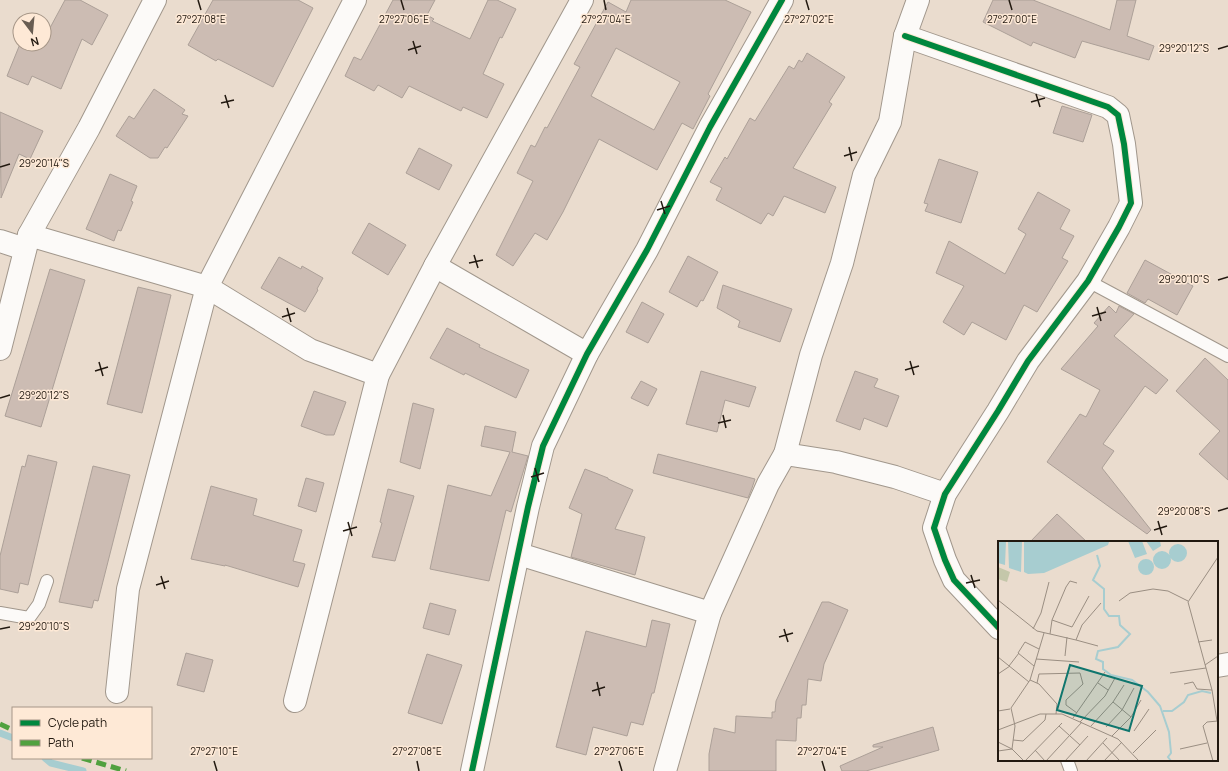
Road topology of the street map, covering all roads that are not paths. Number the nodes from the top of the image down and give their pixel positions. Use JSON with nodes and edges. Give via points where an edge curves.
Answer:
{"nodes":[{"id":1,"x":155,"y":0,"type":"edge"},
{"id":2,"x":355,"y":0,"type":"edge"},
{"id":3,"x":582,"y":0,"type":"edge"},
{"id":4,"x":782,"y":0,"type":"edge"},
{"id":5,"x":918,"y":0,"type":"edge"},
{"id":6,"x":905,"y":36,"type":"junction"},
{"id":7,"x":0,"y":241,"type":"edge"},
{"id":8,"x":27,"y":242,"type":"junction"},
{"id":9,"x":435,"y":266,"type":"junction"},
{"id":10,"x":1088,"y":281,"type":"junction"},
{"id":11,"x":207,"y":287,"type":"junction"},
{"id":12,"x":0,"y":349,"type":"edge"},
{"id":13,"x":587,"y":354,"type":"junction"},
{"id":14,"x":1228,"y":356,"type":"edge"},
{"id":15,"x":378,"y":375,"type":"junction"},
{"id":16,"x":785,"y":454,"type":"junction"},
{"id":17,"x":945,"y":494,"type":"junction"},
{"id":18,"x":519,"y":554,"type":"junction"},
{"id":19,"x":47,"y":581,"type":"dead end"},
{"id":20,"x":0,"y":613,"type":"edge"},
{"id":21,"x":710,"y":613,"type":"junction"},
{"id":22,"x":998,"y":627,"type":"edge"},
{"id":23,"x":1228,"y":664,"type":"edge"},
{"id":24,"x":1218,"y":666,"type":"edge"},
{"id":25,"x":117,"y":692,"type":"dead end"},
{"id":26,"x":295,"y":701,"type":"dead end"},
{"id":27,"x":1067,"y":761,"type":"edge"},
{"id":28,"x":472,"y":771,"type":"edge"},
{"id":29,"x":665,"y":771,"type":"edge"},
{"id":30,"x":1071,"y":771,"type":"edge"}],
"edges":[{"from":1,"to":8,"type":"street","via":[[90,128]]},
{"from":2,"to":11,"type":"street"},
{"from":3,"to":9,"type":"street"},
{"from":4,"to":13,"type":"street","via":[[710,127],[647,250]]},
{"from":5,"to":6,"type":"street"},
{"from":6,"to":10,"type":"street","via":[[1108,108],[1118,115],[1131,203]]},
{"from":6,"to":16,"type":"street","via":[[890,122],[864,175],[842,263],[810,355]]},
{"from":7,"to":8,"type":"street"},
{"from":8,"to":11,"type":"street"},
{"from":8,"to":12,"type":"street"},
{"from":9,"to":13,"type":"street"},
{"from":9,"to":15,"type":"street"},
{"from":10,"to":14,"type":"lane"},
{"from":10,"to":17,"type":"street","via":[[1028,361]]},
{"from":11,"to":15,"type":"street","via":[[310,350]]},
{"from":11,"to":25,"type":"street","via":[[128,589]]},
{"from":13,"to":18,"type":"street","via":[[543,446]]},
{"from":15,"to":26,"type":"street"},
{"from":16,"to":17,"type":"street","via":[[836,462],[896,477]]},
{"from":16,"to":21,"type":"street","via":[[765,491]]},
{"from":17,"to":22,"type":"street","via":[[934,528],[945,560],[954,580]]},
{"from":18,"to":21,"type":"street"},
{"from":18,"to":28,"type":"street"},
{"from":19,"to":20,"type":"lane","via":[[39,604],[29,618]]},
{"from":21,"to":29,"type":"street"},
{"from":23,"to":24,"type":"street"},
{"from":27,"to":30,"type":"lane"}]}
